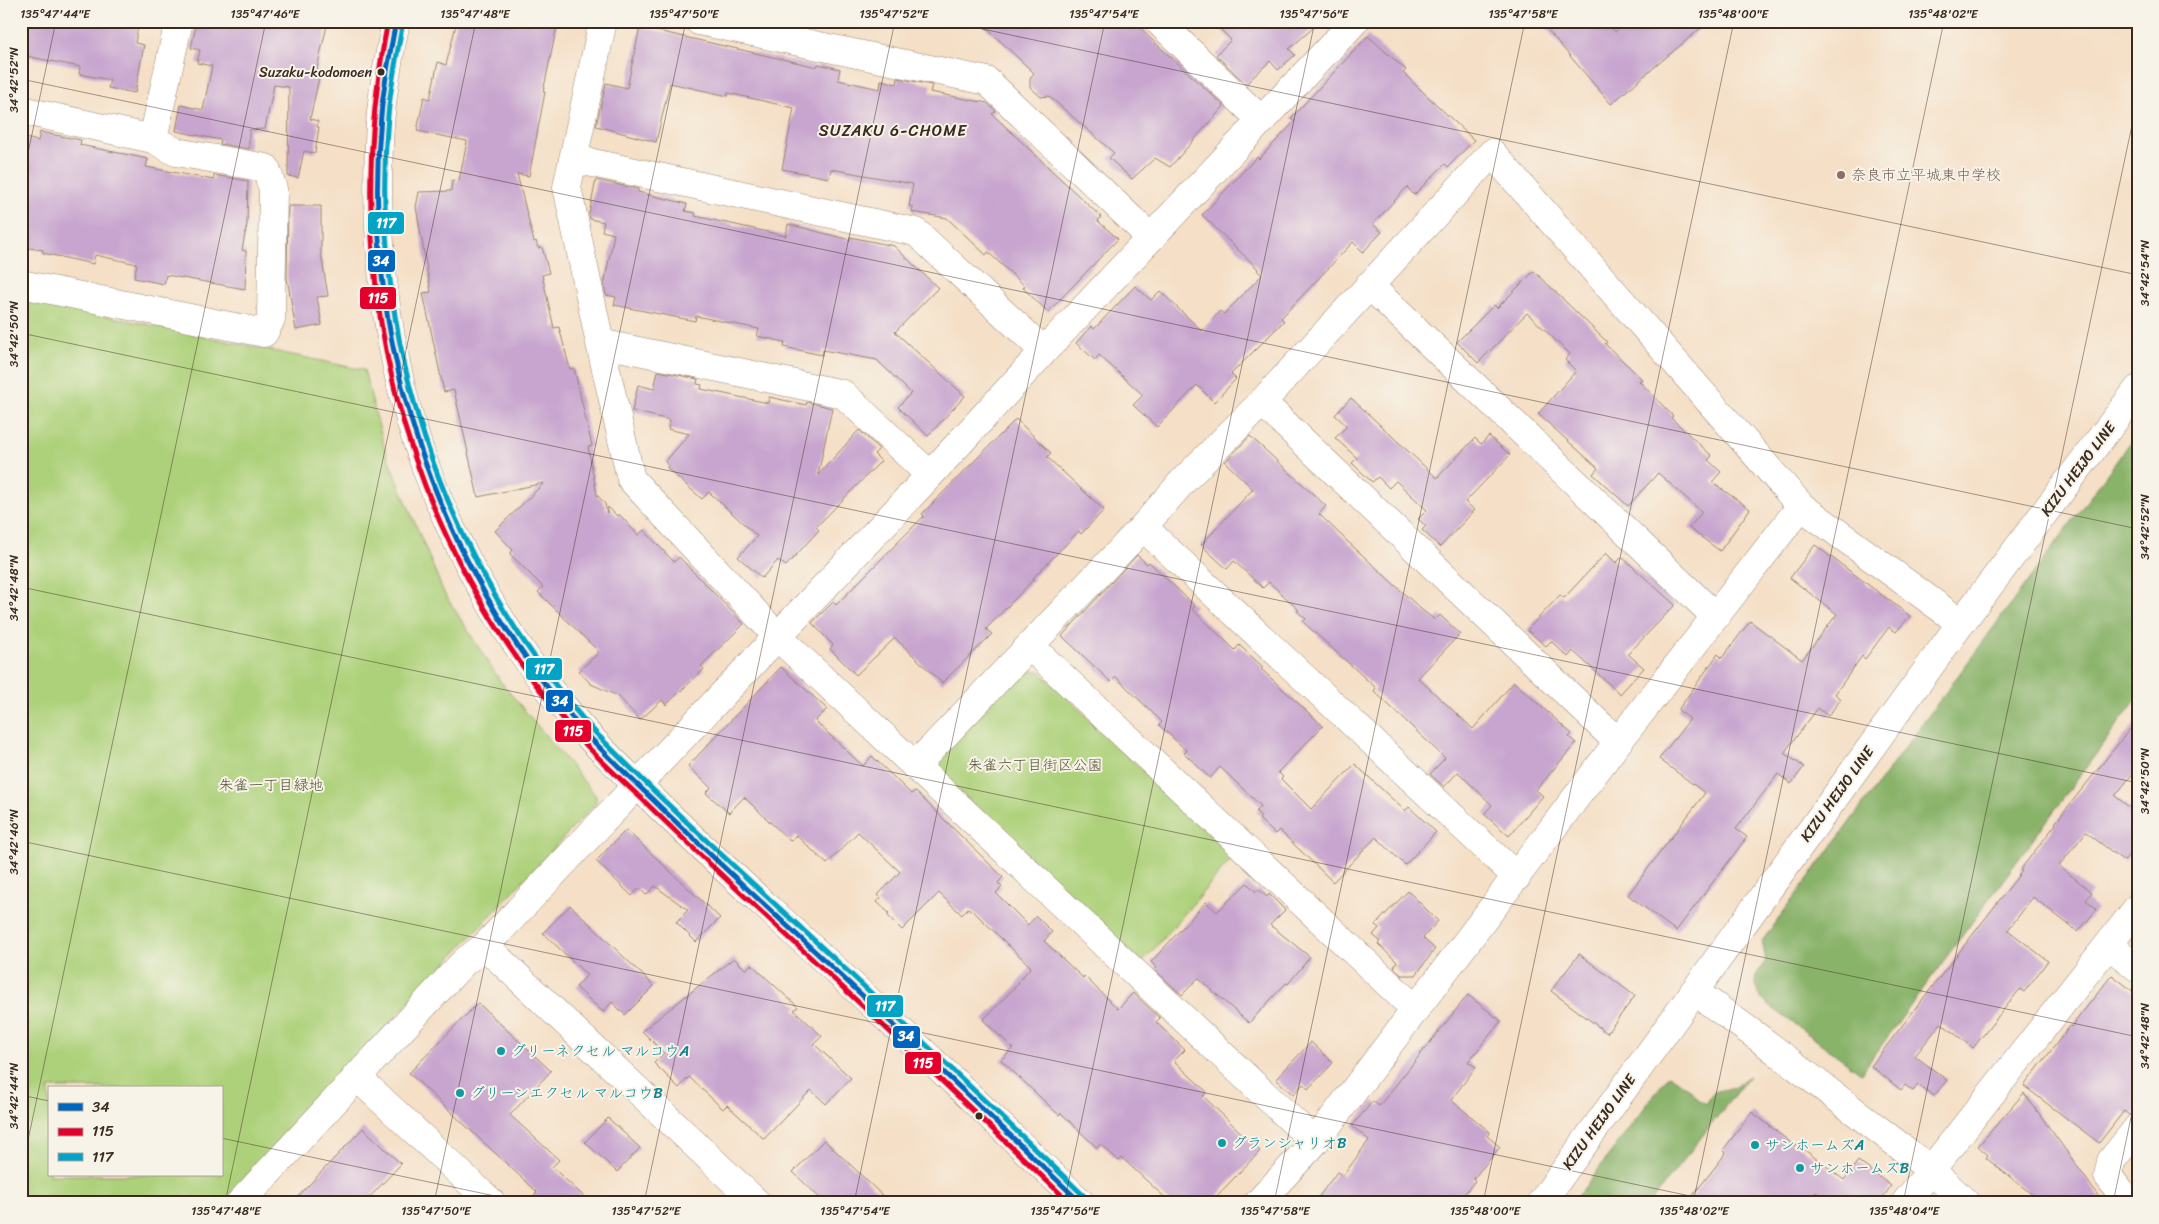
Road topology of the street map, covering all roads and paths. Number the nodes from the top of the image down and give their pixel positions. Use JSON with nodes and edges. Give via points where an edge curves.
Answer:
{"nodes":[{"id":1,"x":179,"y":21,"type":"edge"},
{"id":2,"x":396,"y":21,"type":"edge"},
{"id":3,"x":602,"y":21,"type":"edge"},
{"id":4,"x":699,"y":21,"type":"edge"},
{"id":5,"x":1158,"y":21,"type":"edge"},
{"id":6,"x":1355,"y":21,"type":"edge"},
{"id":7,"x":21,"y":110,"type":"edge"},
{"id":8,"x":1262,"y":121,"type":"junction"},
{"id":9,"x":153,"y":139,"type":"junction"},
{"id":10,"x":574,"y":159,"type":"junction"},
{"id":11,"x":1151,"y":238,"type":"junction"},
{"id":12,"x":21,"y":284,"type":"edge"},
{"id":13,"x":1369,"y":285,"type":"junction"},
{"id":14,"x":600,"y":343,"type":"junction"},
{"id":15,"x":1044,"y":351,"type":"junction"},
{"id":16,"x":2138,"y":389,"type":"edge"},
{"id":17,"x":1262,"y":402,"type":"junction"},
{"id":18,"x":930,"y":475,"type":"junction"},
{"id":19,"x":1801,"y":506,"type":"junction"},
{"id":20,"x":1143,"y":527,"type":"junction"},
{"id":21,"x":1715,"y":616,"type":"junction"},
{"id":22,"x":1961,"y":623,"type":"junction"},
{"id":23,"x":778,"y":637,"type":"junction"},
{"id":24,"x":1030,"y":646,"type":"junction"},
{"id":25,"x":1618,"y":742,"type":"junction"},
{"id":26,"x":915,"y":766,"type":"junction"},
{"id":27,"x":637,"y":785,"type":"junction"},
{"id":28,"x":1517,"y":877,"type":"junction"},
{"id":29,"x":2138,"y":907,"type":"edge"},
{"id":30,"x":2109,"y":945,"type":"junction"},
{"id":31,"x":486,"y":946,"type":"junction"},
{"id":32,"x":2138,"y":968,"type":"edge"},
{"id":33,"x":1694,"y":991,"type":"junction"},
{"id":34,"x":1415,"y":1009,"type":"junction"},
{"id":35,"x":356,"y":1076,"type":"junction"},
{"id":36,"x":2138,"y":1126,"type":"edge"},
{"id":37,"x":1314,"y":1142,"type":"junction"},
{"id":38,"x":1931,"y":1170,"type":"junction"},
{"id":39,"x":240,"y":1203,"type":"edge"},
{"id":40,"x":492,"y":1203,"type":"edge"},
{"id":41,"x":757,"y":1203,"type":"edge"},
{"id":42,"x":1081,"y":1203,"type":"edge"},
{"id":43,"x":1258,"y":1203,"type":"edge"},
{"id":44,"x":1541,"y":1203,"type":"edge"},
{"id":45,"x":1905,"y":1203,"type":"edge"},
{"id":46,"x":1966,"y":1203,"type":"edge"},
{"id":47,"x":2129,"y":1203,"type":"edge"}],
"edges":[{"from":1,"to":9,"type":"street"},
{"from":2,"to":27,"type":"street","via":[[379,140],[382,270],[396,366],[421,454],[454,534],[496,613],[529,663],[571,716]]},
{"from":3,"to":10,"type":"street"},
{"from":4,"to":11,"type":"street","via":[[986,81]]},
{"from":5,"to":8,"type":"street"},
{"from":6,"to":8,"type":"street"},
{"from":7,"to":9,"type":"street"},
{"from":8,"to":11,"type":"street"},
{"from":9,"to":12,"type":"street","via":[[176,152],[266,168],[273,189],[273,263],[271,319],[264,333]]},
{"from":10,"to":14,"type":"street","via":[[567,186]]},
{"from":10,"to":15,"type":"street","via":[[916,232]]},
{"from":11,"to":15,"type":"street"},
{"from":13,"to":17,"type":"street"},
{"from":13,"to":19,"type":"street","via":[[1492,153]]},
{"from":13,"to":21,"type":"street"},
{"from":14,"to":18,"type":"street","via":[[843,394]]},
{"from":14,"to":23,"type":"street","via":[[630,479]]},
{"from":15,"to":18,"type":"street"},
{"from":16,"to":22,"type":"street","name":"KIZU HEIJO LINE"},
{"from":17,"to":20,"type":"street","via":[[1183,481]]},
{"from":17,"to":25,"type":"street"},
{"from":18,"to":23,"type":"street"},
{"from":19,"to":21,"type":"street"},
{"from":19,"to":22,"type":"street"},
{"from":20,"to":24,"type":"street"},
{"from":20,"to":28,"type":"street"},
{"from":21,"to":25,"type":"street"},
{"from":22,"to":33,"type":"street","name":"KIZU HEIJO LINE"},
{"from":23,"to":26,"type":"street"},
{"from":23,"to":27,"type":"street"},
{"from":24,"to":26,"type":"street"},
{"from":24,"to":34,"type":"street"},
{"from":25,"to":28,"type":"street"},
{"from":26,"to":37,"type":"street"},
{"from":27,"to":31,"type":"street"},
{"from":27,"to":42,"type":"street"},
{"from":28,"to":34,"type":"street"},
{"from":29,"to":30,"type":"street"},
{"from":30,"to":32,"type":"street"},
{"from":30,"to":38,"type":"street"},
{"from":31,"to":35,"type":"street","via":[[464,962]]},
{"from":31,"to":41,"type":"street"},
{"from":33,"to":38,"type":"street"},
{"from":33,"to":44,"type":"street","name":"KIZU HEIJO LINE"},
{"from":34,"to":37,"type":"street"},
{"from":35,"to":39,"type":"street"},
{"from":35,"to":40,"type":"street"},
{"from":36,"to":47,"type":"street","via":[[2111,1161],[2108,1176]]},
{"from":37,"to":43,"type":"street"},
{"from":38,"to":45,"type":"street"},
{"from":38,"to":46,"type":"street"}]}
